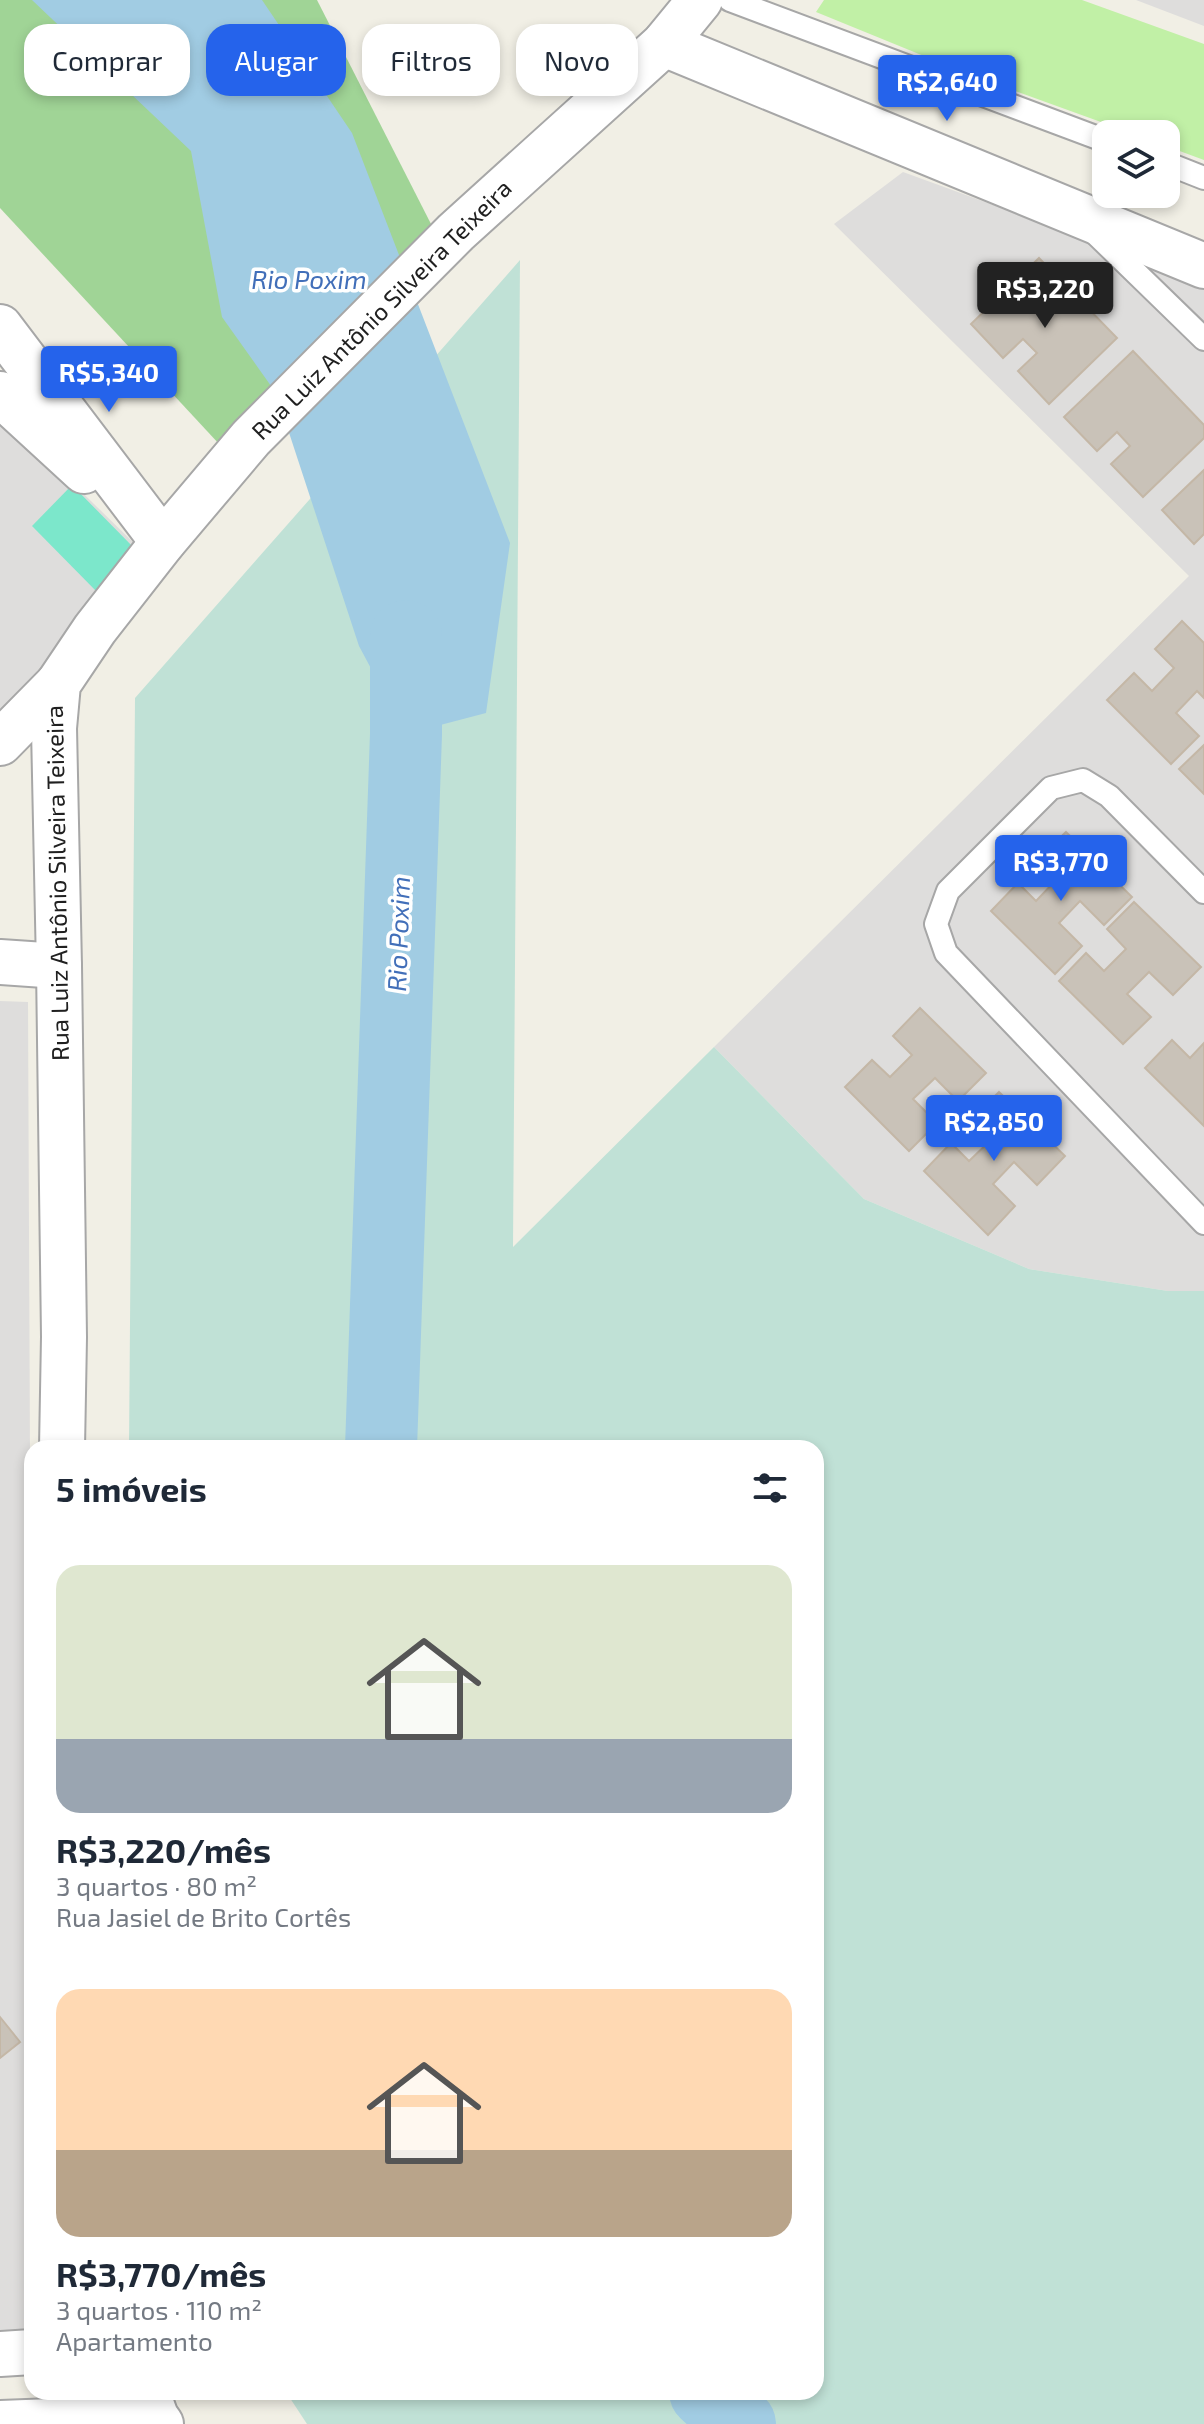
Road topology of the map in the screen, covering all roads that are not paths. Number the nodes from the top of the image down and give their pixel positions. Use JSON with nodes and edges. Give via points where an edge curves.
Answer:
{"nodes":[{"id":1,"x":700,"y":0,"type":"edge"},
{"id":2,"x":730,"y":0,"type":"edge"},
{"id":3,"x":664,"y":44,"type":"junction"},
{"id":4,"x":1092,"y":136,"type":"edge"},
{"id":5,"x":1180,"y":169,"type":"edge"},
{"id":6,"x":1204,"y":178,"type":"edge"},
{"id":7,"x":1075,"y":212,"type":"junction"},
{"id":8,"x":1204,"y":266,"type":"edge"},
{"id":9,"x":0,"y":327,"type":"edge"},
{"id":10,"x":1204,"y":339,"type":"edge"},
{"id":11,"x":0,"y":394,"type":"edge"},
{"id":12,"x":163,"y":542,"type":"junction"},
{"id":13,"x":58,"y":684,"type":"junction"},
{"id":14,"x":0,"y":743,"type":"edge"},
{"id":15,"x":1204,"y":892,"type":"edge"},
{"id":16,"x":0,"y":962,"type":"edge"},
{"id":17,"x":59,"y":966,"type":"junction"},
{"id":18,"x":1204,"y":1223,"type":"edge"},
{"id":19,"x":62,"y":1440,"type":"edge"},
{"id":20,"x":24,"y":2352,"type":"edge"},
{"id":21,"x":0,"y":2354,"type":"edge"},
{"id":22,"x":155,"y":2411,"type":"edge"},
{"id":23,"x":0,"y":2423,"type":"edge"}],
"edges":[{"from":1,"to":3,"type":"street","name":"Rua Luiz Antônio Silveira Teixeira"},
{"from":2,"to":4,"type":"lane"},
{"from":3,"to":7,"type":"street"},
{"from":3,"to":12,"type":"street","name":"Rua Luiz Antônio Silveira Teixeira","via":[[456,232],[251,438]]},
{"from":5,"to":6,"type":"lane"},
{"from":7,"to":8,"type":"street"},
{"from":7,"to":10,"type":"lane"},
{"from":9,"to":12,"type":"street"},
{"from":11,"to":12,"type":"street"},
{"from":12,"to":13,"type":"street","name":"Rua Luiz Antônio Silveira Teixeira"},
{"from":13,"to":14,"type":"street"},
{"from":13,"to":17,"type":"street","name":"Rua Luiz Antônio Silveira Teixeira","via":[[54,737]]},
{"from":15,"to":18,"type":"lane","via":[[1109,796],[1083,780],[1051,788],[948,891],[936,924],[946,953]]},
{"from":16,"to":17,"type":"street"},
{"from":17,"to":19,"type":"street","name":"Rua Luiz Antônio Silveira Teixeira"},
{"from":20,"to":21,"type":"street"},
{"from":22,"to":23,"type":"street"}]}
